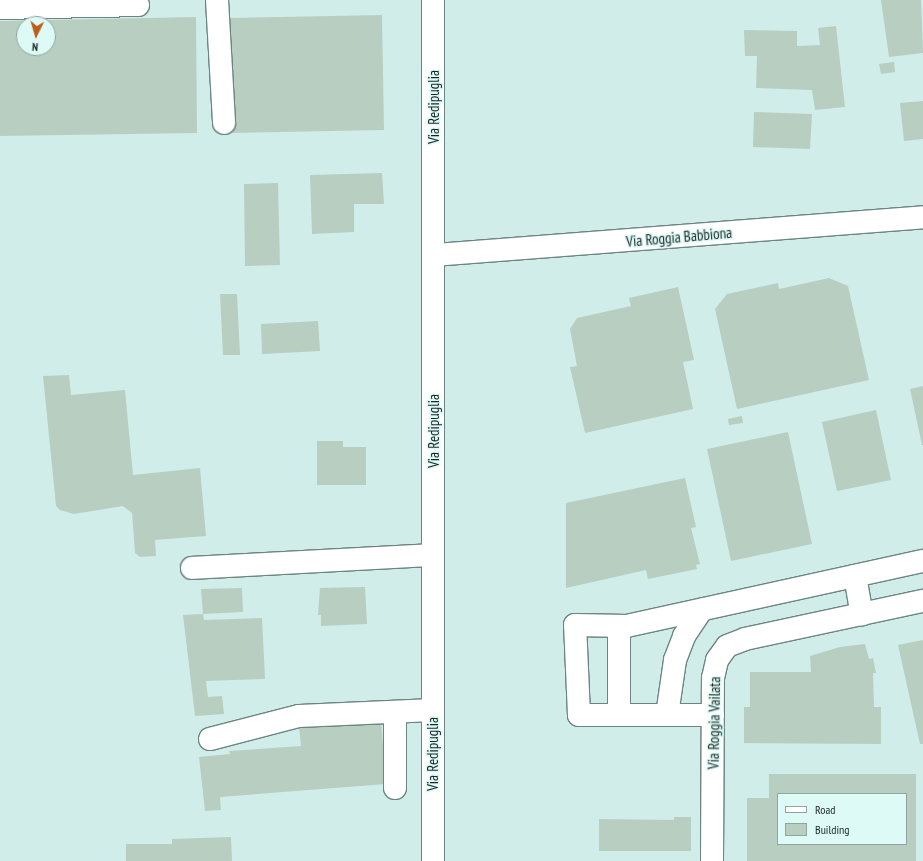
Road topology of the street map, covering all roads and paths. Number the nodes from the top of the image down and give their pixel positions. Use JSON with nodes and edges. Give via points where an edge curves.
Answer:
{"nodes":[{"id":1,"x":217,"y":0,"type":"edge"},
{"id":2,"x":433,"y":0,"type":"edge"},
{"id":3,"x":138,"y":5,"type":"dead end"},
{"id":4,"x":0,"y":8,"type":"edge"},
{"id":5,"x":224,"y":123,"type":"dead end"},
{"id":6,"x":923,"y":217,"type":"edge"},
{"id":7,"x":434,"y":255,"type":"junction"},
{"id":8,"x":434,"y":555,"type":"junction"},
{"id":9,"x":923,"y":561,"type":"edge"},
{"id":10,"x":192,"y":568,"type":"dead end"},
{"id":11,"x":855,"y":576,"type":"junction"},
{"id":12,"x":923,"y":601,"type":"edge"},
{"id":13,"x":702,"y":609,"type":"junction"},
{"id":14,"x":862,"y":614,"type":"junction"},
{"id":15,"x":619,"y":626,"type":"junction"},
{"id":16,"x":433,"y":710,"type":"junction"},
{"id":17,"x":395,"y":712,"type":"junction"},
{"id":18,"x":619,"y":715,"type":"junction"},
{"id":19,"x":667,"y":715,"type":"junction"},
{"id":20,"x":713,"y":715,"type":"junction"},
{"id":21,"x":210,"y":739,"type":"dead end"},
{"id":22,"x":395,"y":788,"type":"dead end"},
{"id":23,"x":432,"y":861,"type":"edge"},
{"id":24,"x":712,"y":861,"type":"edge"}],
"edges":[{"from":1,"to":5,"type":"street"},
{"from":2,"to":7,"type":"street","name":"Via Redipuglia"},
{"from":3,"to":4,"type":"street"},
{"from":6,"to":7,"type":"street","name":"Via Roggia Babbiona"},
{"from":7,"to":8,"type":"street","name":"Via Redipuglia"},
{"from":8,"to":10,"type":"street"},
{"from":8,"to":16,"type":"street","name":"Via Redipuglia"},
{"from":9,"to":11,"type":"street"},
{"from":11,"to":13,"type":"street"},
{"from":11,"to":14,"type":"street"},
{"from":12,"to":14,"type":"street","name":"Via Roggia Vailata"},
{"from":13,"to":15,"type":"street"},
{"from":13,"to":19,"type":"street","via":[[684,636],[675,660]]},
{"from":14,"to":20,"type":"street","name":"Via Roggia Vailata","via":[[745,639],[727,646],[717,660],[713,678]]},
{"from":15,"to":18,"type":"street"},
{"from":15,"to":18,"type":"street","via":[[575,625],[579,715]]},
{"from":16,"to":17,"type":"street"},
{"from":16,"to":23,"type":"street","name":"Via Redipuglia"},
{"from":17,"to":21,"type":"street","via":[[299,716]]},
{"from":17,"to":22,"type":"street"},
{"from":18,"to":19,"type":"street"},
{"from":19,"to":20,"type":"street"},
{"from":20,"to":24,"type":"street","name":"Via Roggia Vailata"}]}
